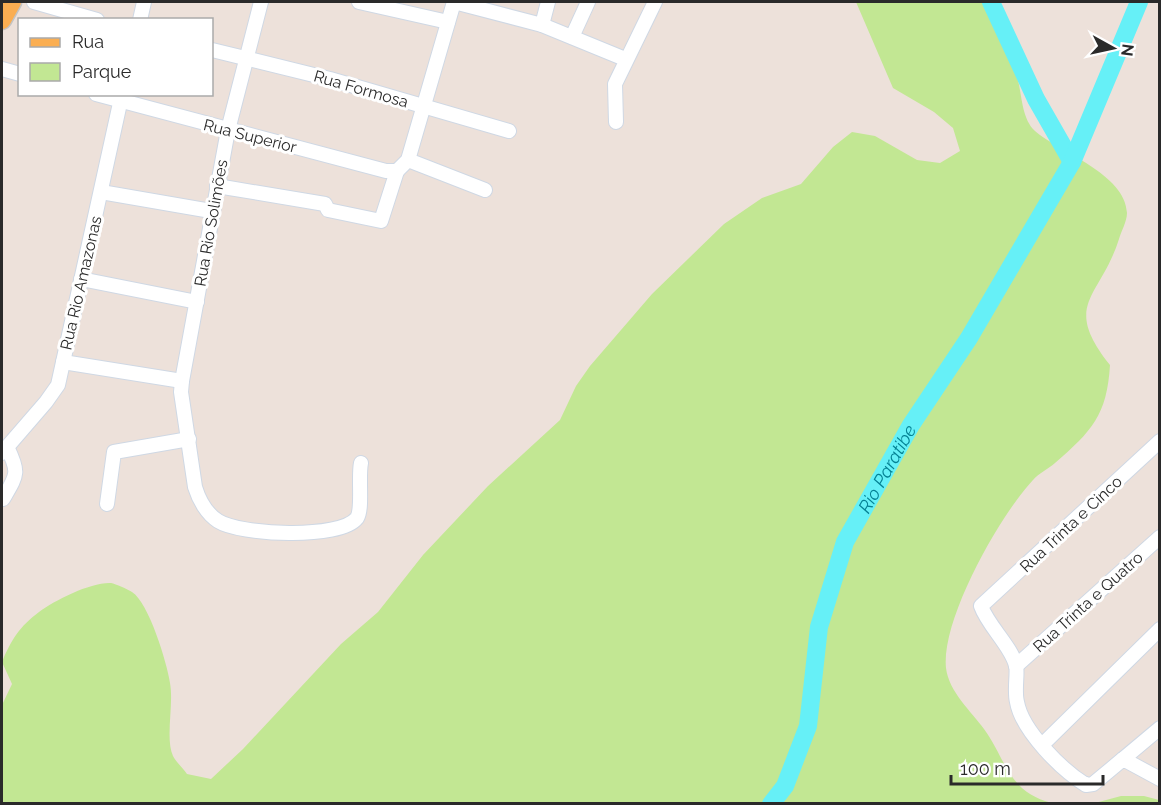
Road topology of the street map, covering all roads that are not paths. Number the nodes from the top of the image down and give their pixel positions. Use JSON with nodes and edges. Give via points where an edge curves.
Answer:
{"nodes":[{"id":1,"x":11,"y":2,"type":"edge"},
{"id":2,"x":34,"y":2,"type":"edge"},
{"id":3,"x":144,"y":2,"type":"edge"},
{"id":4,"x":261,"y":2,"type":"edge"},
{"id":5,"x":359,"y":2,"type":"edge"},
{"id":6,"x":454,"y":2,"type":"edge"},
{"id":7,"x":548,"y":2,"type":"edge"},
{"id":8,"x":588,"y":2,"type":"edge"},
{"id":9,"x":655,"y":2,"type":"edge"},
{"id":10,"x":90,"y":18,"type":"edge"},
{"id":11,"x":140,"y":18,"type":"edge"},
{"id":12,"x":2,"y":20,"type":"edge"},
{"id":13,"x":448,"y":22,"type":"junction"},
{"id":14,"x":542,"y":25,"type":"junction"},
{"id":15,"x":572,"y":37,"type":"junction"},
{"id":16,"x":213,"y":50,"type":"edge"},
{"id":17,"x":248,"y":59,"type":"junction"},
{"id":18,"x":625,"y":59,"type":"junction"},
{"id":19,"x":2,"y":69,"type":"edge"},
{"id":20,"x":18,"y":73,"type":"edge"},
{"id":21,"x":121,"y":97,"type":"edge"},
{"id":22,"x":423,"y":107,"type":"junction"},
{"id":23,"x":616,"y":122,"type":"dead end"},
{"id":24,"x":228,"y":130,"type":"junction"},
{"id":25,"x":510,"y":131,"type":"dead end"},
{"id":26,"x":403,"y":166,"type":"junction"},
{"id":27,"x":217,"y":186,"type":"junction"},
{"id":28,"x":485,"y":190,"type":"dead end"},
{"id":29,"x":101,"y":192,"type":"junction"},
{"id":30,"x":211,"y":211,"type":"junction"},
{"id":31,"x":81,"y":279,"type":"junction"},
{"id":32,"x":197,"y":302,"type":"junction"},
{"id":33,"x":63,"y":362,"type":"junction"},
{"id":34,"x":182,"y":381,"type":"junction"},
{"id":35,"x":1160,"y":441,"type":"edge"},
{"id":36,"x":190,"y":443,"type":"junction"},
{"id":37,"x":4,"y":450,"type":"edge"},
{"id":38,"x":361,"y":463,"type":"dead end"},
{"id":39,"x":2,"y":500,"type":"edge"},
{"id":40,"x":107,"y":504,"type":"dead end"},
{"id":41,"x":1160,"y":537,"type":"edge"},
{"id":42,"x":1160,"y":629,"type":"edge"},
{"id":43,"x":1016,"y":666,"type":"junction"},
{"id":44,"x":1160,"y":728,"type":"edge"},
{"id":45,"x":1042,"y":745,"type":"junction"},
{"id":46,"x":1123,"y":759,"type":"junction"},
{"id":47,"x":1160,"y":779,"type":"edge"}],
"edges":[{"from":1,"to":12,"type":"main road"},
{"from":2,"to":10,"type":"street"},
{"from":3,"to":11,"type":"street"},
{"from":4,"to":17,"type":"street","name":"Rua Rio Solimões"},
{"from":5,"to":13,"type":"street"},
{"from":6,"to":13,"type":"street"},
{"from":6,"to":14,"type":"street"},
{"from":7,"to":14,"type":"street"},
{"from":8,"to":15,"type":"street"},
{"from":9,"to":18,"type":"street"},
{"from":13,"to":22,"type":"street"},
{"from":14,"to":15,"type":"street"},
{"from":15,"to":18,"type":"street"},
{"from":16,"to":17,"type":"street","name":"Rua Formosa"},
{"from":17,"to":22,"type":"street","name":"Rua Formosa"},
{"from":17,"to":24,"type":"street","name":"Rua Rio Solimões"},
{"from":18,"to":23,"type":"street","via":[[615,84]]},
{"from":19,"to":20,"type":"street"},
{"from":21,"to":24,"type":"street","name":"Rua Superior"},
{"from":21,"to":29,"type":"street","name":"Rua Rio Amazonas"},
{"from":22,"to":25,"type":"street","name":"Rua Formosa"},
{"from":22,"to":26,"type":"street"},
{"from":24,"to":26,"type":"street","name":"Rua Superior","via":[[386,171]]},
{"from":24,"to":27,"type":"street","name":"Rua Rio Solimões"},
{"from":26,"to":27,"type":"street","via":[[381,221],[328,210],[325,204]]},
{"from":26,"to":28,"type":"street","name":"Rua Superior"},
{"from":27,"to":30,"type":"street","name":"Rua Rio Solimões"},
{"from":29,"to":30,"type":"street"},
{"from":29,"to":31,"type":"street","name":"Rua Rio Amazonas"},
{"from":30,"to":32,"type":"street","name":"Rua Rio Solimões"},
{"from":31,"to":32,"type":"street"},
{"from":31,"to":33,"type":"street","name":"Rua Rio Amazonas"},
{"from":32,"to":34,"type":"street","name":"Rua Rio Solimões"},
{"from":33,"to":34,"type":"street"},
{"from":33,"to":37,"type":"street","name":"Rua Rio Amazonas","via":[[54,391]]},
{"from":34,"to":36,"type":"street","name":"Rua Rio Solimões"},
{"from":35,"to":43,"type":"street","name":"Rua Trinta e Cinco","via":[[981,606]]},
{"from":36,"to":38,"type":"street","name":"Rua Rio Solimões","via":[[197,494],[212,517],[232,526],[276,534],[321,530],[355,519],[359,510]]},
{"from":36,"to":40,"type":"street","via":[[114,452]]},
{"from":37,"to":39,"type":"street","via":[[17,467],[17,475]]},
{"from":41,"to":43,"type":"street","name":"Rua Trinta e Quatro"},
{"from":42,"to":45,"type":"street"},
{"from":43,"to":45,"type":"street","via":[[1017,704],[1026,726]]},
{"from":44,"to":46,"type":"street"},
{"from":45,"to":46,"type":"street","via":[[1086,785],[1093,784]]},
{"from":46,"to":47,"type":"street"}]}
